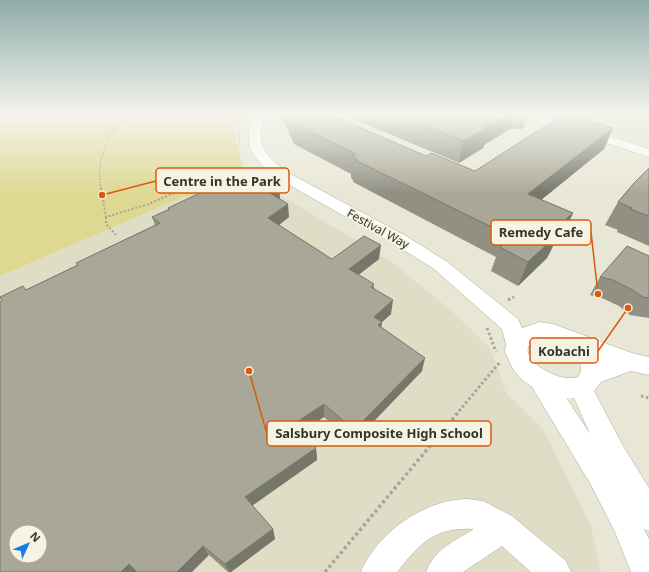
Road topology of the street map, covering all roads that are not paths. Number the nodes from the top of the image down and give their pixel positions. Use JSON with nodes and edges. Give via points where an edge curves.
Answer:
{"nodes":[{"id":1,"x":253,"y":141,"type":"edge"},
{"id":2,"x":611,"y":141,"type":"edge"},
{"id":3,"x":644,"y":151,"type":"edge"},
{"id":4,"x":574,"y":340,"type":"junction"},
{"id":5,"x":517,"y":344,"type":"junction"},
{"id":6,"x":640,"y":364,"type":"edge"},
{"id":7,"x":541,"y":381,"type":"junction"},
{"id":8,"x":586,"y":381,"type":"junction"},
{"id":9,"x":649,"y":516,"type":"edge"},
{"id":10,"x":502,"y":528,"type":"junction"},
{"id":11,"x":449,"y":569,"type":"edge"},
{"id":12,"x":377,"y":572,"type":"edge"},
{"id":13,"x":555,"y":572,"type":"edge"},
{"id":14,"x":647,"y":572,"type":"edge"}],
"edges":[{"from":1,"to":5,"type":"street","name":"Festival Way","via":[[255,148],[266,163],[280,174],[440,265],[510,325]]},
{"from":2,"to":3,"type":"street"},
{"from":4,"to":5,"type":"street","via":[[552,331],[540,330],[529,331]]},
{"from":4,"to":6,"type":"street"},
{"from":4,"to":8,"type":"street","via":[[584,348],[594,366]]},
{"from":5,"to":7,"type":"street","via":[[516,353],[521,363],[529,373]]},
{"from":6,"to":8,"type":"street"},
{"from":7,"to":8,"type":"street","via":[[554,387],[568,389]]},
{"from":7,"to":14,"type":"street","via":[[590,456],[636,545]]},
{"from":8,"to":9,"type":"street","via":[[614,455]]},
{"from":10,"to":11,"type":"street"},
{"from":10,"to":12,"type":"street","via":[[482,515],[441,515],[417,528],[398,545]]},
{"from":10,"to":13,"type":"street"}]}
